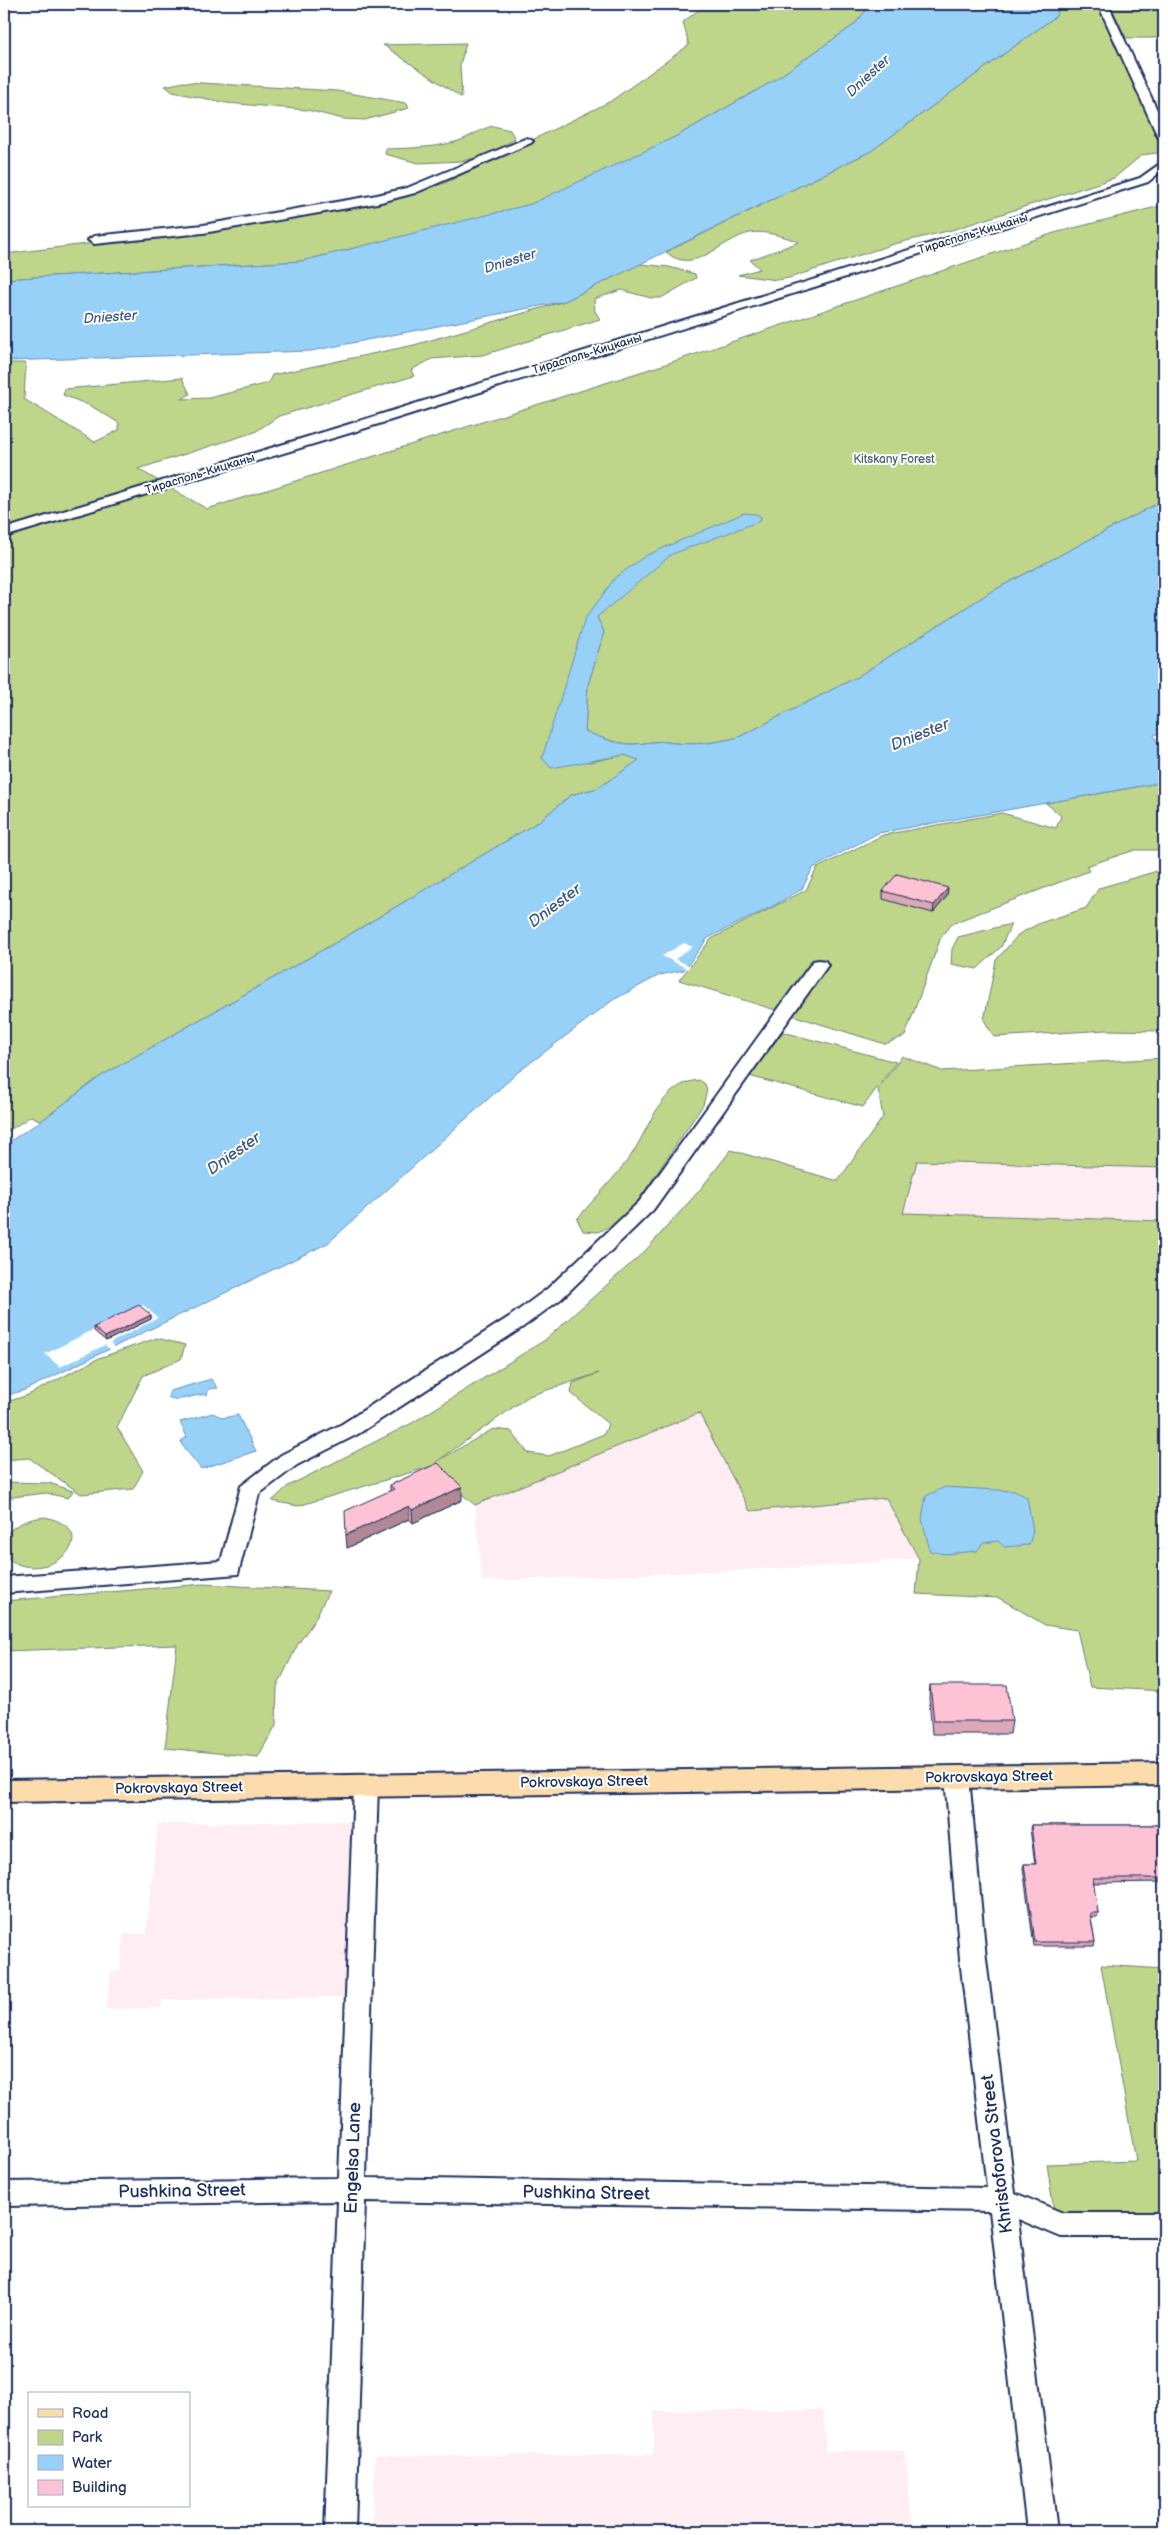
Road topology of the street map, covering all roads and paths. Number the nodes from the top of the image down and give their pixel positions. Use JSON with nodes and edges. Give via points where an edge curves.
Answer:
{"nodes":[{"id":1,"x":1103,"y":4,"type":"edge"},
{"id":2,"x":1164,"y":137,"type":"edge"},
{"id":3,"x":527,"y":141,"type":"dead end"},
{"id":4,"x":1164,"y":164,"type":"edge"},
{"id":5,"x":94,"y":240,"type":"dead end"},
{"id":6,"x":4,"y":533,"type":"edge"},
{"id":7,"x":818,"y":965,"type":"dead end"},
{"id":8,"x":4,"y":1585,"type":"edge"},
{"id":9,"x":1164,"y":1774,"type":"edge"},
{"id":10,"x":958,"y":1777,"type":"junction"},
{"id":11,"x":366,"y":1784,"type":"junction"},
{"id":12,"x":4,"y":1791,"type":"edge"},
{"id":13,"x":352,"y":2189,"type":"junction"},
{"id":14,"x":4,"y":2194,"type":"edge"},
{"id":15,"x":1003,"y":2200,"type":"junction"},
{"id":16,"x":1164,"y":2225,"type":"edge"},
{"id":17,"x":340,"y":2531,"type":"edge"},
{"id":18,"x":1042,"y":2531,"type":"edge"}],
"edges":[{"from":1,"to":2,"type":"street","via":[[1152,98]]},
{"from":3,"to":5,"type":"street","via":[[411,190],[378,199],[203,229]]},
{"from":4,"to":6,"type":"street","name":"Тирасполь-Кицканы","via":[[1144,180]]},
{"from":7,"to":8,"type":"street","via":[[646,1206],[554,1294],[516,1322],[350,1429],[289,1460],[249,1491],[230,1568]]},
{"from":9,"to":10,"type":"main road","name":"Pokrovskaya Street"},
{"from":10,"to":11,"type":"main road","name":"Pokrovskaya Street"},
{"from":10,"to":15,"type":"street","name":"Khristoforova Street","via":[[973,1959]]},
{"from":11,"to":12,"type":"main road","name":"Pokrovskaya Street"},
{"from":11,"to":13,"type":"street","name":"Engelsa Lane"},
{"from":13,"to":14,"type":"street","name":"Pushkina Street"},
{"from":13,"to":15,"type":"street","name":"Pushkina Street"},
{"from":13,"to":17,"type":"street","name":"Engelsa Lane"},
{"from":15,"to":16,"type":"street","name":"Pushkina Street","via":[[1061,2225]]},
{"from":15,"to":18,"type":"street","name":"Khristoforova Street"}]}
